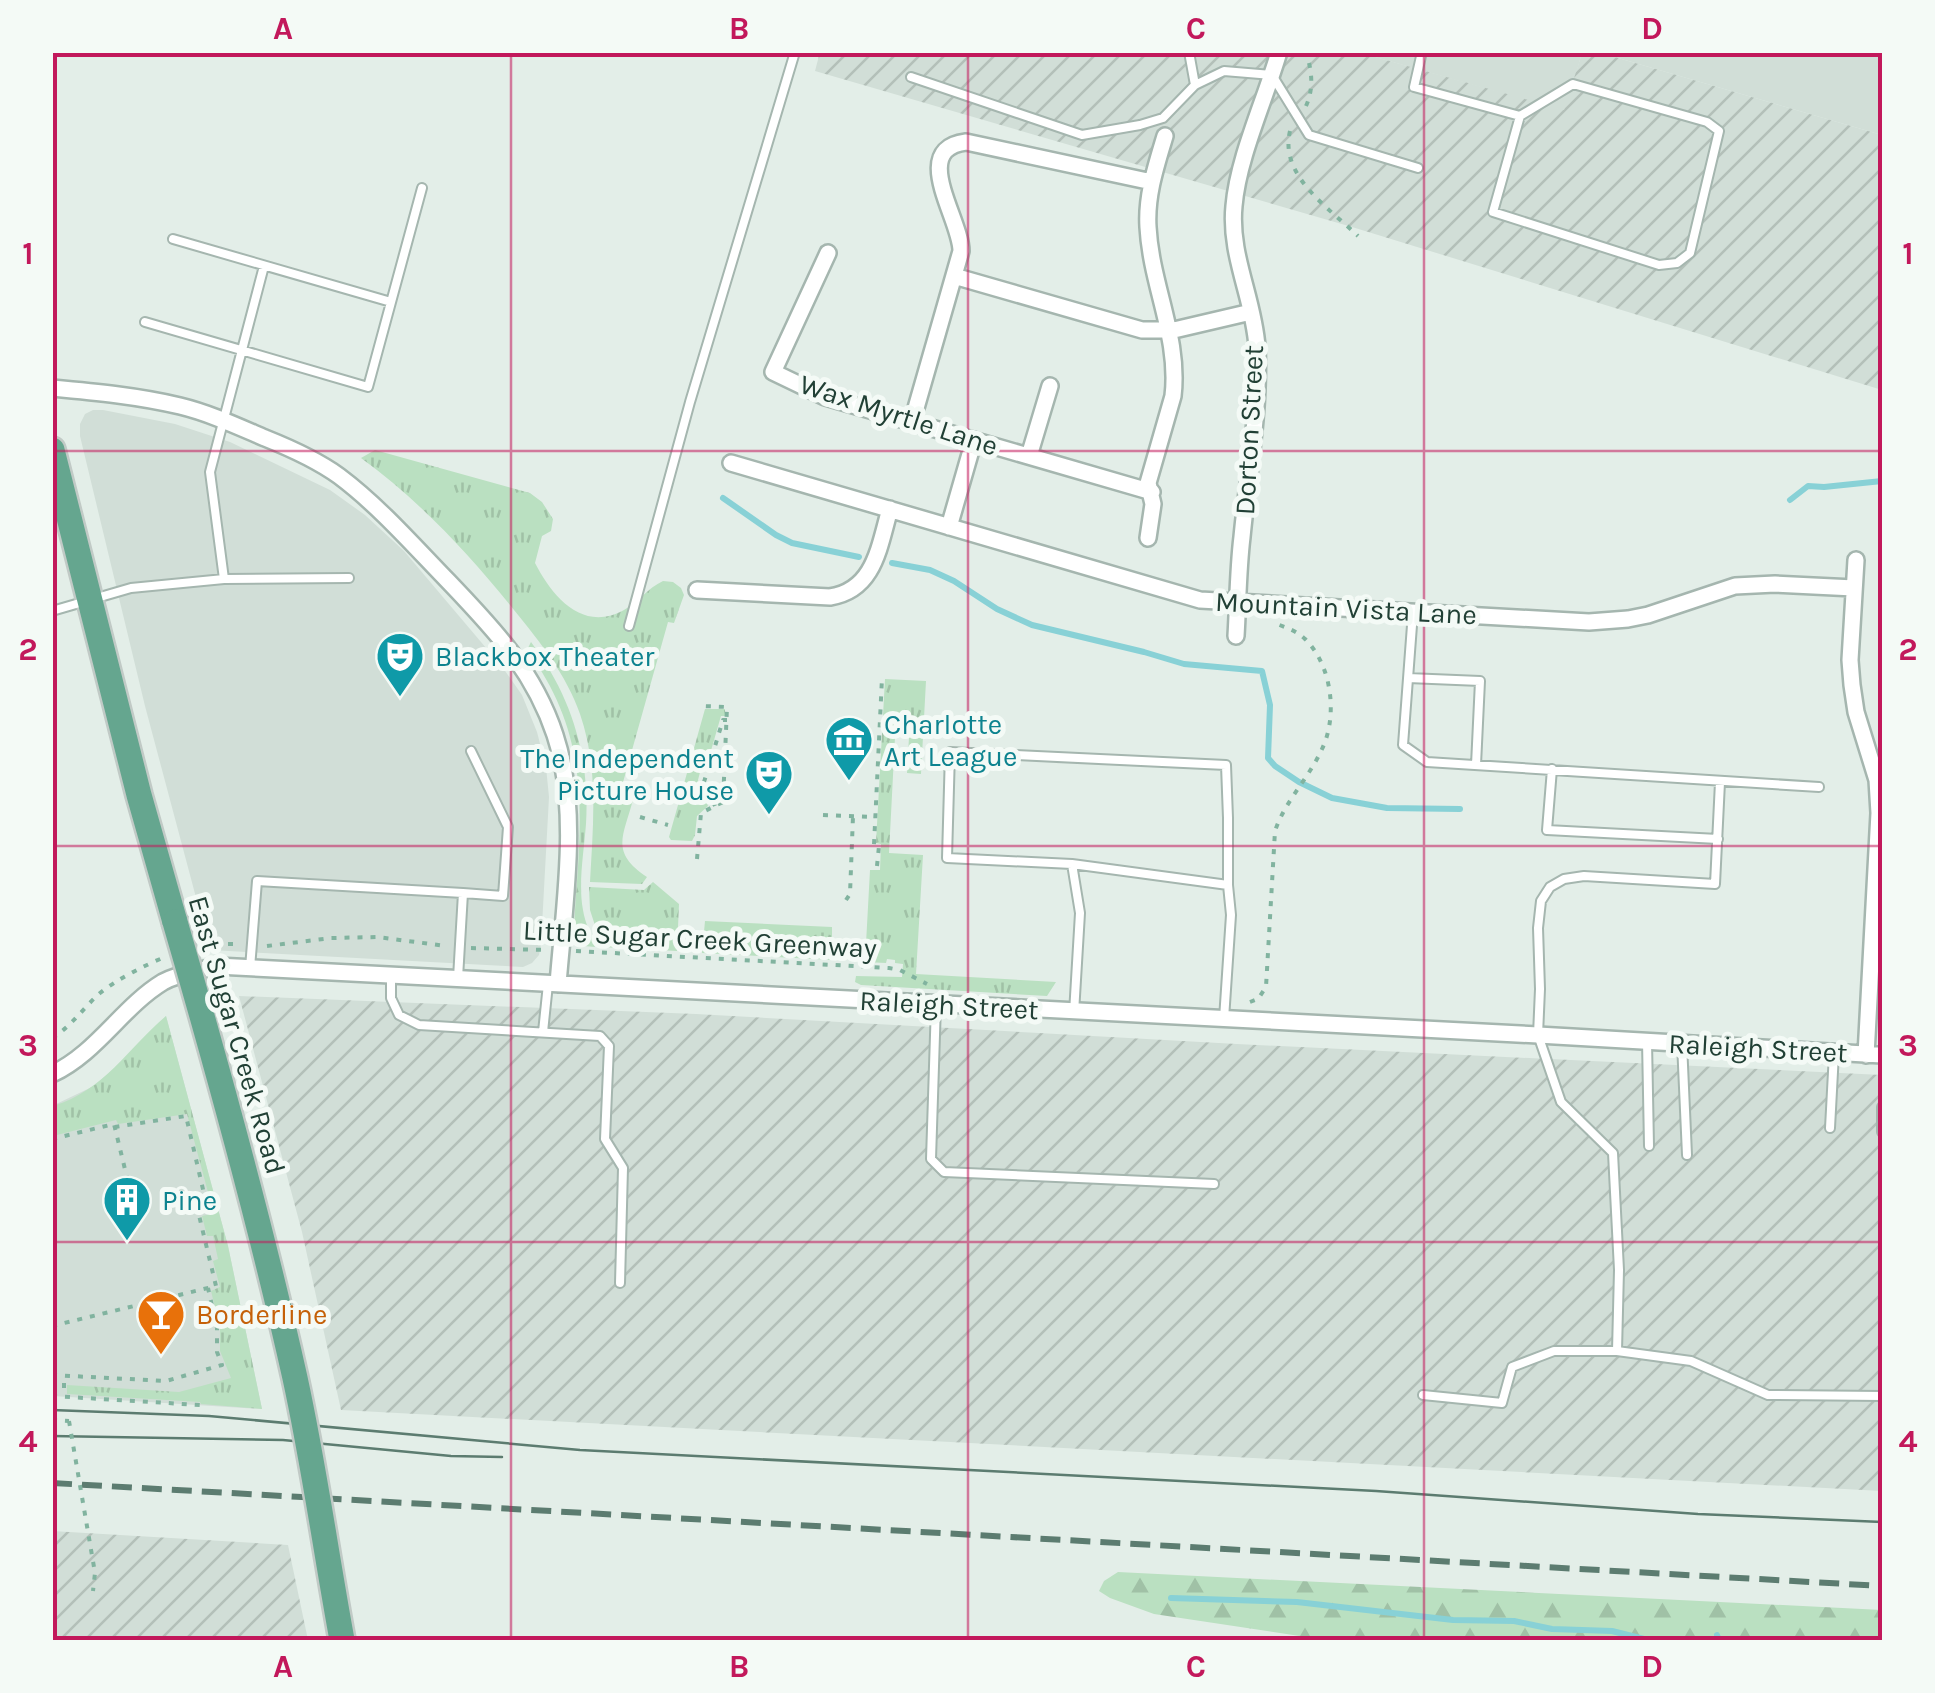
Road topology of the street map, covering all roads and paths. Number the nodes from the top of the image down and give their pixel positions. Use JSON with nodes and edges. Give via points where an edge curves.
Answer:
{"nodes":[{"id":1,"x":794,"y":52,"type":"edge"},
{"id":2,"x":1189,"y":52,"type":"edge"},
{"id":3,"x":1278,"y":52,"type":"edge"},
{"id":4,"x":1306,"y":52,"type":"edge"},
{"id":5,"x":1422,"y":52,"type":"edge"},
{"id":6,"x":1272,"y":76,"type":"junction"},
{"id":7,"x":911,"y":77,"type":"dead end"},
{"id":8,"x":1195,"y":86,"type":"junction"},
{"id":9,"x":1298,"y":116,"type":"junction"},
{"id":10,"x":1520,"y":116,"type":"junction"},
{"id":11,"x":1165,"y":136,"type":"dead end"},
{"id":12,"x":1418,"y":168,"type":"dead end"},
{"id":13,"x":1152,"y":182,"type":"junction"},
{"id":14,"x":422,"y":188,"type":"dead end"},
{"id":15,"x":1358,"y":236,"type":"dead end"},
{"id":16,"x":173,"y":239,"type":"dead end"},
{"id":17,"x":828,"y":252,"type":"dead end"},
{"id":18,"x":264,"y":266,"type":"junction"},
{"id":19,"x":954,"y":276,"type":"junction"},
{"id":20,"x":391,"y":302,"type":"junction"},
{"id":21,"x":1251,"y":312,"type":"junction"},
{"id":22,"x":145,"y":322,"type":"dead end"},
{"id":23,"x":1168,"y":331,"type":"junction"},
{"id":24,"x":241,"y":350,"type":"junction"},
{"id":25,"x":1050,"y":386,"type":"dead end"},
{"id":26,"x":52,"y":388,"type":"edge"},
{"id":27,"x":223,"y":420,"type":"junction"},
{"id":28,"x":912,"y":422,"type":"junction"},
{"id":29,"x":974,"y":440,"type":"junction"},
{"id":30,"x":52,"y":450,"type":"edge"},
{"id":31,"x":1029,"y":456,"type":"junction"},
{"id":32,"x":732,"y":463,"type":"dead end"},
{"id":33,"x":1152,"y":492,"type":"junction"},
{"id":34,"x":890,"y":510,"type":"junction"},
{"id":35,"x":949,"y":527,"type":"junction"},
{"id":36,"x":1148,"y":538,"type":"dead end"},
{"id":37,"x":1856,"y":560,"type":"dead end"},
{"id":38,"x":349,"y":578,"type":"dead end"},
{"id":39,"x":224,"y":579,"type":"junction"},
{"id":40,"x":1854,"y":588,"type":"junction"},
{"id":41,"x":698,"y":590,"type":"dead end"},
{"id":42,"x":90,"y":601,"type":"junction"},
{"id":43,"x":1238,"y":603,"type":"junction"},
{"id":44,"x":52,"y":611,"type":"edge"},
{"id":45,"x":1413,"y":612,"type":"junction"},
{"id":46,"x":1277,"y":624,"type":"dead end"},
{"id":47,"x":629,"y":626,"type":"dead end"},
{"id":48,"x":1236,"y":636,"type":"dead end"},
{"id":49,"x":882,"y":678,"type":"dead end"},
{"id":50,"x":1408,"y":678,"type":"junction"},
{"id":51,"x":702,"y":706,"type":"dead end"},
{"id":52,"x":727,"y":720,"type":"junction"},
{"id":53,"x":1882,"y":734,"type":"edge"},
{"id":54,"x":1866,"y":739,"type":"junction"},
{"id":55,"x":471,"y":751,"type":"dead end"},
{"id":56,"x":1476,"y":765,"type":"junction"},
{"id":57,"x":1552,"y":770,"type":"junction"},
{"id":58,"x":1720,"y":782,"type":"junction"},
{"id":59,"x":1819,"y":787,"type":"dead end"},
{"id":60,"x":715,"y":806,"type":"junction"},
{"id":61,"x":823,"y":815,"type":"dead end"},
{"id":62,"x":853,"y":816,"type":"junction"},
{"id":63,"x":640,"y":817,"type":"dead end"},
{"id":64,"x":875,"y":817,"type":"junction"},
{"id":65,"x":668,"y":825,"type":"dead end"},
{"id":66,"x":1718,"y":839,"type":"junction"},
{"id":67,"x":697,"y":859,"type":"dead end"},
{"id":68,"x":1072,"y":864,"type":"junction"},
{"id":69,"x":878,"y":866,"type":"dead end"},
{"id":70,"x":1228,"y":885,"type":"junction"},
{"id":71,"x":463,"y":893,"type":"junction"},
{"id":72,"x":846,"y":900,"type":"dead end"},
{"id":73,"x":252,"y":944,"type":"junction"},
{"id":74,"x":191,"y":947,"type":"dead end"},
{"id":75,"x":460,"y":948,"type":"junction"},
{"id":76,"x":561,"y":950,"type":"junction"},
{"id":77,"x":166,"y":956,"type":"dead end"},
{"id":78,"x":250,"y":968,"type":"junction"},
{"id":79,"x":392,"y":974,"type":"junction"},
{"id":80,"x":458,"y":978,"type":"junction"},
{"id":81,"x":553,"y":984,"type":"junction"},
{"id":82,"x":936,"y":986,"type":"dead end"},
{"id":83,"x":1225,"y":1002,"type":"junction"},
{"id":84,"x":936,"y":1004,"type":"junction"},
{"id":85,"x":1074,"y":1012,"type":"junction"},
{"id":86,"x":1224,"y":1020,"type":"junction"},
{"id":87,"x":543,"y":1032,"type":"junction"},
{"id":88,"x":1538,"y":1035,"type":"junction"},
{"id":89,"x":52,"y":1038,"type":"edge"},
{"id":90,"x":1646,"y":1041,"type":"junction"},
{"id":91,"x":1682,"y":1044,"type":"junction"},
{"id":92,"x":1834,"y":1053,"type":"junction"},
{"id":93,"x":1874,"y":1055,"type":"edge"},
{"id":94,"x":52,"y":1074,"type":"edge"},
{"id":95,"x":1882,"y":1106,"type":"edge"},
{"id":96,"x":115,"y":1128,"type":"junction"},
{"id":97,"x":1830,"y":1128,"type":"dead end"},
{"id":98,"x":1882,"y":1132,"type":"edge"},
{"id":99,"x":52,"y":1139,"type":"edge"},
{"id":100,"x":1649,"y":1146,"type":"dead end"},
{"id":101,"x":1687,"y":1155,"type":"dead end"},
{"id":102,"x":1214,"y":1184,"type":"dead end"},
{"id":103,"x":131,"y":1194,"type":"dead end"},
{"id":104,"x":620,"y":1283,"type":"dead end"},
{"id":105,"x":208,"y":1288,"type":"junction"},
{"id":106,"x":52,"y":1326,"type":"edge"},
{"id":107,"x":1617,"y":1350,"type":"junction"},
{"id":108,"x":52,"y":1374,"type":"edge"},
{"id":109,"x":64,"y":1375,"type":"junction"},
{"id":110,"x":52,"y":1392,"type":"edge"},
{"id":111,"x":1423,"y":1395,"type":"dead end"},
{"id":112,"x":1882,"y":1396,"type":"edge"},
{"id":113,"x":200,"y":1405,"type":"dead end"},
{"id":114,"x":52,"y":1420,"type":"edge"},
{"id":115,"x":92,"y":1591,"type":"dead end"},
{"id":116,"x":342,"y":1640,"type":"edge"}],
"edges":[{"from":1,"to":47,"type":"lane"},
{"from":2,"to":8,"type":"lane"},
{"from":3,"to":6,"type":"street","name":"Dorton Street"},
{"from":4,"to":9,"type":"path","via":[[1312,88]]},
{"from":5,"to":10,"type":"lane","via":[[1414,87]]},
{"from":6,"to":8,"type":"lane","via":[[1224,72]]},
{"from":6,"to":9,"type":"lane"},
{"from":6,"to":21,"type":"street","name":"Dorton Street","via":[[1234,206],[1234,245]]},
{"from":7,"to":8,"type":"lane","via":[[1082,135],[1163,118]]},
{"from":9,"to":12,"type":"lane","via":[[1308,135]]},
{"from":9,"to":15,"type":"path","via":[[1287,146],[1294,170]]},
{"from":10,"to":10,"type":"lane","via":[[1572,84],[1708,122],[1719,131],[1690,254],[1659,265],[1492,212]]},
{"from":11,"to":13,"type":"street"},
{"from":13,"to":19,"type":"street","via":[[958,143],[938,166],[961,239]]},
{"from":13,"to":23,"type":"street","via":[[1149,241]]},
{"from":14,"to":20,"type":"lane"},
{"from":16,"to":18,"type":"lane"},
{"from":17,"to":28,"type":"street","name":"Wax Myrtle Lane","via":[[773,372],[825,397]]},
{"from":18,"to":20,"type":"lane"},
{"from":18,"to":24,"type":"lane"},
{"from":19,"to":23,"type":"street","via":[[1130,327]]},
{"from":19,"to":28,"type":"street"},
{"from":20,"to":24,"type":"lane","via":[[368,387]]},
{"from":21,"to":23,"type":"street"},
{"from":21,"to":43,"type":"street","name":"Dorton Street","via":[[1257,345],[1254,432]]},
{"from":22,"to":24,"type":"lane"},
{"from":23,"to":33,"type":"street","via":[[1173,396],[1148,483]]},
{"from":24,"to":27,"type":"lane"},
{"from":25,"to":31,"type":"street"},
{"from":26,"to":27,"type":"street","via":[[129,396]]},
{"from":27,"to":39,"type":"lane","via":[[210,472]]},
{"from":27,"to":76,"type":"street","via":[[284,446],[368,499],[519,660],[555,736],[564,776]]},
{"from":28,"to":29,"type":"street","name":"Wax Myrtle Lane"},
{"from":29,"to":31,"type":"street","name":"Wax Myrtle Lane"},
{"from":29,"to":35,"type":"street"},
{"from":30,"to":42,"type":"main road","name":"East Sugar Creek Road"},
{"from":31,"to":33,"type":"street","name":"Wax Myrtle Lane"},
{"from":32,"to":34,"type":"street","name":"Mountain Vista Lane"},
{"from":33,"to":36,"type":"street"},
{"from":34,"to":35,"type":"street","name":"Mountain Vista Lane"},
{"from":34,"to":41,"type":"street","via":[[868,576],[852,591],[830,597]]},
{"from":35,"to":43,"type":"street","name":"Mountain Vista Lane","via":[[1200,600]]},
{"from":37,"to":40,"type":"street"},
{"from":38,"to":39,"type":"lane"},
{"from":39,"to":42,"type":"lane","via":[[132,588]]},
{"from":40,"to":45,"type":"street","name":"Mountain Vista Lane","via":[[1735,586],[1609,621]]},
{"from":40,"to":54,"type":"street","via":[[1850,660]]},
{"from":42,"to":44,"type":"lane"},
{"from":42,"to":116,"type":"main road","name":"East Sugar Creek Road","bridge":true,"via":[[262,1239],[296,1382]]},
{"from":43,"to":45,"type":"street","name":"Mountain Vista Lane"},
{"from":43,"to":48,"type":"street","name":"Dorton Street"},
{"from":45,"to":50,"type":"lane"},
{"from":46,"to":83,"type":"path","via":[[1315,652],[1330,694],[1330,718],[1323,746],[1278,822],[1266,987],[1251,1002]]},
{"from":49,"to":64,"type":"path"},
{"from":50,"to":56,"type":"lane","via":[[1403,745],[1427,762]]},
{"from":50,"to":56,"type":"lane","via":[[1480,681]]},
{"from":51,"to":52,"type":"path","via":[[728,706]]},
{"from":52,"to":60,"type":"path","via":[[723,802]]},
{"from":52,"to":60,"type":"path","via":[[704,782]]},
{"from":53,"to":54,"type":"street"},
{"from":54,"to":93,"type":"street","via":[[1880,813]]},
{"from":55,"to":71,"type":"lane","via":[[508,827],[503,896]]},
{"from":56,"to":57,"type":"lane"},
{"from":57,"to":58,"type":"lane"},
{"from":57,"to":66,"type":"lane","via":[[1547,830]]},
{"from":58,"to":59,"type":"lane"},
{"from":58,"to":66,"type":"lane"},
{"from":60,"to":67,"type":"path","via":[[701,814]]},
{"from":61,"to":62,"type":"path"},
{"from":62,"to":64,"type":"path"},
{"from":62,"to":72,"type":"path"},
{"from":63,"to":65,"type":"path"},
{"from":64,"to":69,"type":"path"},
{"from":66,"to":88,"type":"lane","via":[[1715,884],[1584,876],[1550,887],[1538,928]]},
{"from":68,"to":70,"type":"lane"},
{"from":68,"to":70,"type":"lane","via":[[948,858],[950,752],[1226,766]]},
{"from":68,"to":85,"type":"lane","via":[[1080,913]]},
{"from":70,"to":83,"type":"lane"},
{"from":71,"to":73,"type":"lane","via":[[257,881]]},
{"from":71,"to":75,"type":"lane"},
{"from":73,"to":74,"type":"path","name":"Little Sugar Creek Greenway"},
{"from":73,"to":75,"type":"path","name":"Little Sugar Creek Greenway","via":[[377,937]]},
{"from":73,"to":78,"type":"lane"},
{"from":75,"to":76,"type":"path","name":"Little Sugar Creek Greenway"},
{"from":75,"to":80,"type":"lane"},
{"from":76,"to":81,"type":"street"},
{"from":76,"to":82,"type":"path","name":"Little Sugar Creek Greenway","via":[[889,968]]},
{"from":77,"to":89,"type":"path","via":[[102,992]]},
{"from":78,"to":79,"type":"street","name":"Raleigh Street"},
{"from":78,"to":94,"type":"street","name":"Raleigh Street","via":[[218,966],[168,979]]},
{"from":79,"to":80,"type":"street","name":"Raleigh Street"},
{"from":79,"to":87,"type":"lane","via":[[398,1016],[419,1025]]},
{"from":80,"to":81,"type":"street","name":"Raleigh Street"},
{"from":81,"to":84,"type":"street","name":"Raleigh Street"},
{"from":81,"to":87,"type":"lane"},
{"from":83,"to":86,"type":"lane"},
{"from":84,"to":85,"type":"street","name":"Raleigh Street"},
{"from":84,"to":102,"type":"lane","via":[[931,1159],[944,1172]]},
{"from":85,"to":86,"type":"street","name":"Raleigh Street"},
{"from":86,"to":88,"type":"street","name":"Raleigh Street"},
{"from":87,"to":104,"type":"lane","via":[[600,1036],[609,1046],[605,1139],[622,1168]]},
{"from":88,"to":90,"type":"street","name":"Raleigh Street"},
{"from":88,"to":107,"type":"lane","via":[[1561,1102],[1613,1153]]},
{"from":90,"to":91,"type":"street","name":"Raleigh Street"},
{"from":90,"to":100,"type":"lane"},
{"from":91,"to":92,"type":"street","name":"Raleigh Street"},
{"from":91,"to":101,"type":"lane"},
{"from":92,"to":93,"type":"street","name":"Raleigh Street"},
{"from":92,"to":97,"type":"lane"},
{"from":95,"to":98,"type":"lane"},
{"from":96,"to":99,"type":"path"},
{"from":96,"to":103,"type":"path"},
{"from":96,"to":105,"type":"path","via":[[186,1116],[206,1198],[197,1207],[216,1286]]},
{"from":105,"to":106,"type":"path"},
{"from":105,"to":109,"type":"path","via":[[222,1365],[166,1381]]},
{"from":107,"to":111,"type":"lane","via":[[1554,1351],[1512,1367],[1502,1403]]},
{"from":107,"to":112,"type":"lane","via":[[1692,1361],[1768,1395]]},
{"from":108,"to":109,"type":"path"},
{"from":109,"to":110,"type":"path","via":[[64,1390]]},
{"from":110,"to":113,"type":"path"},
{"from":114,"to":115,"type":"path","bridge":true,"via":[[69,1422]]}]}
